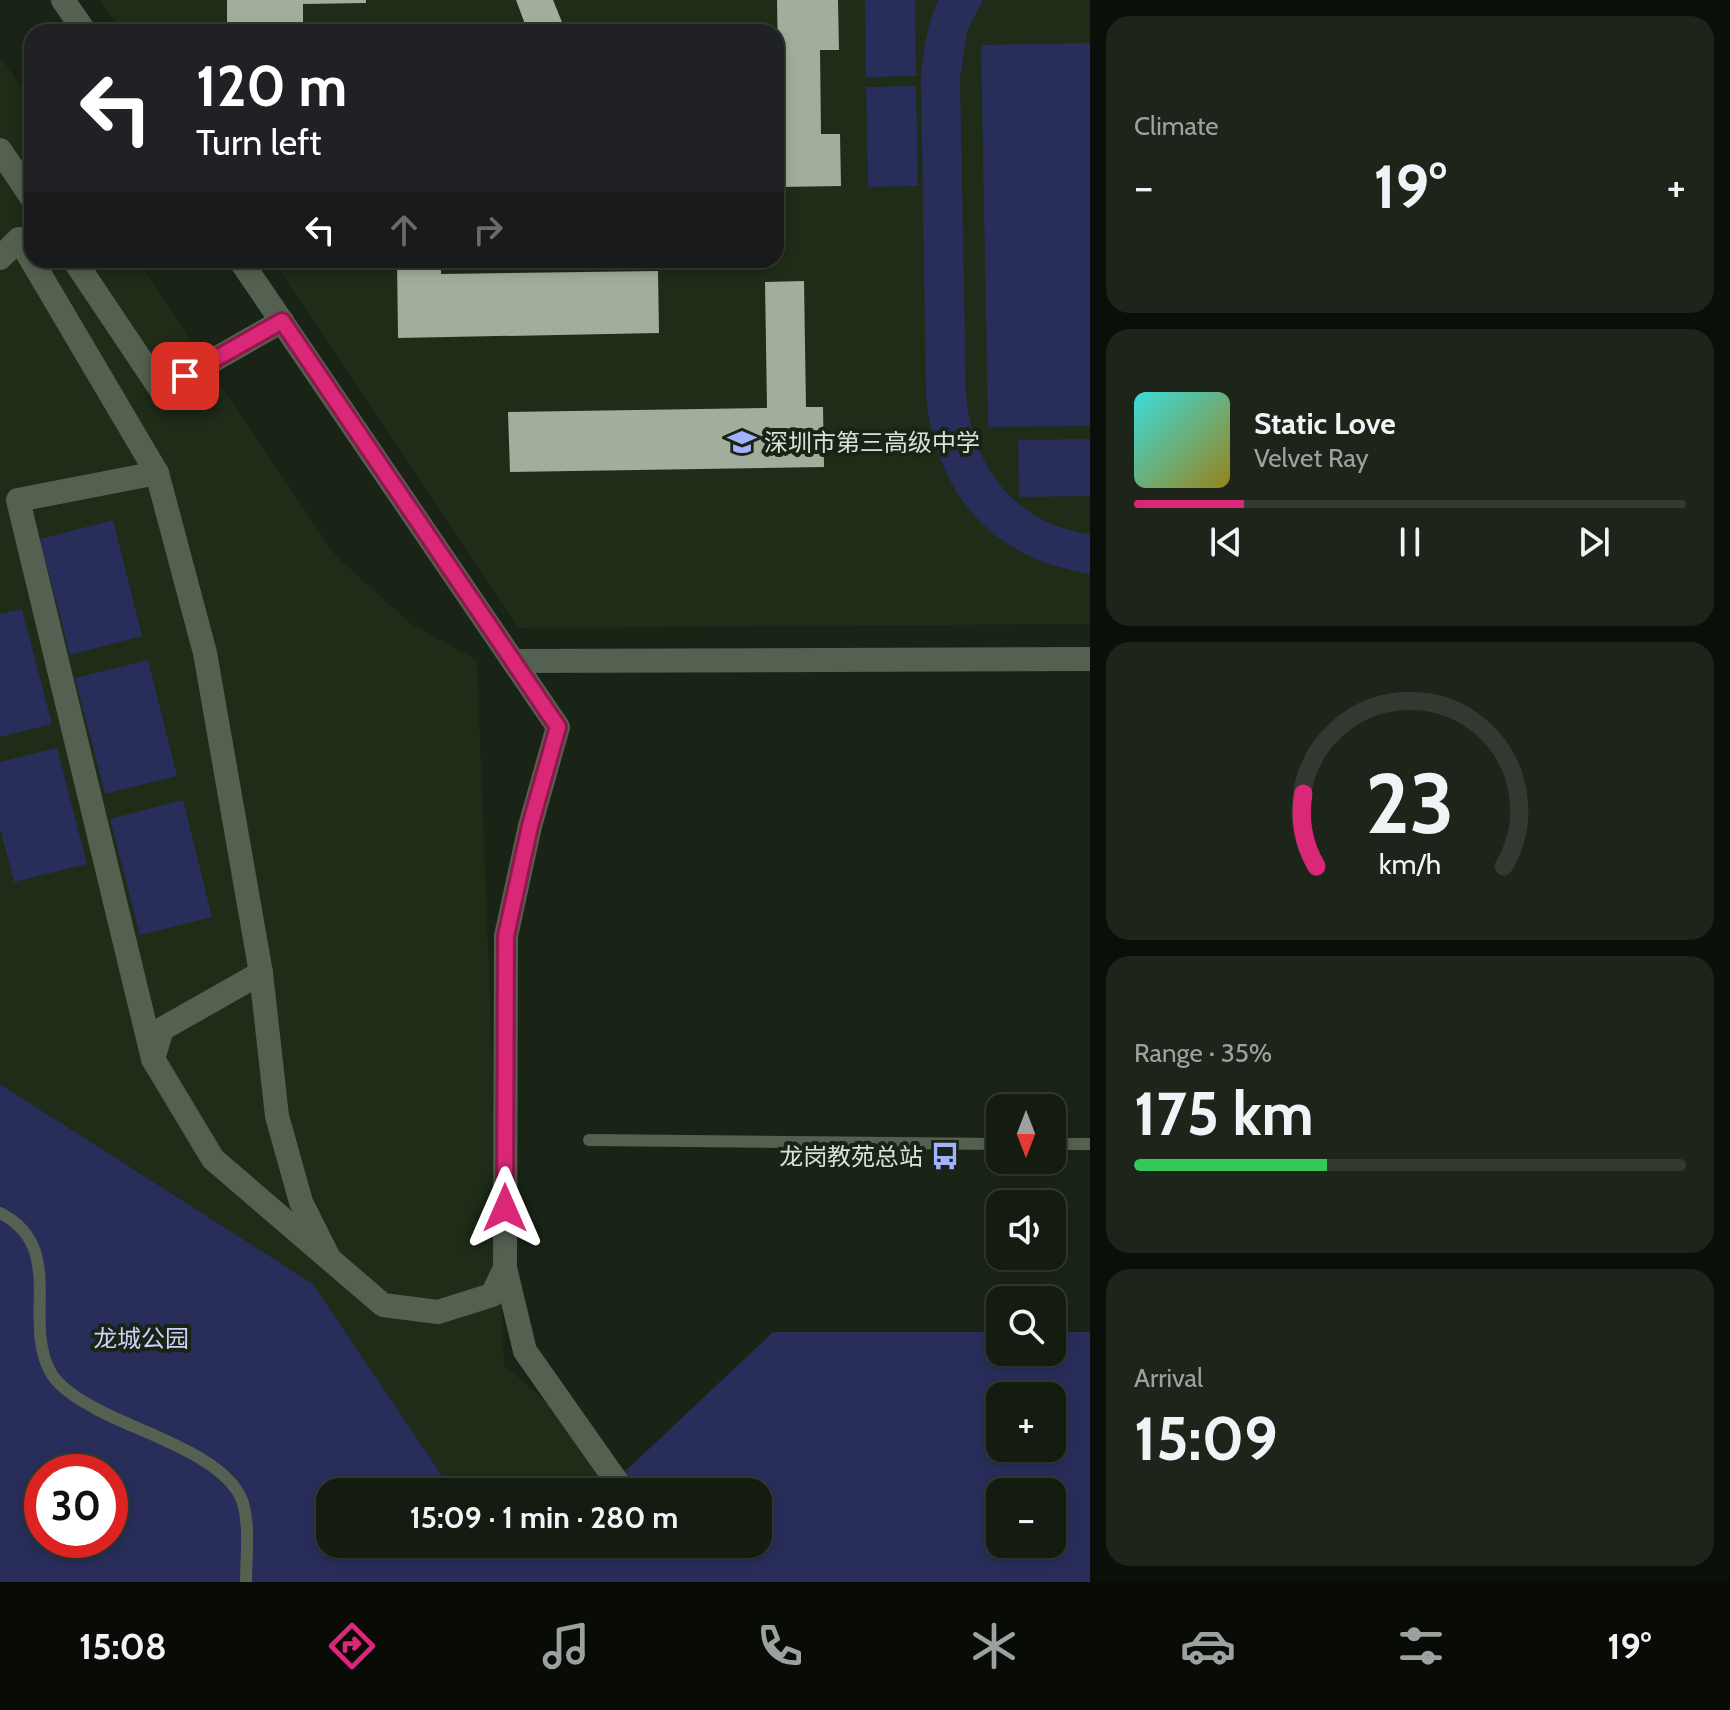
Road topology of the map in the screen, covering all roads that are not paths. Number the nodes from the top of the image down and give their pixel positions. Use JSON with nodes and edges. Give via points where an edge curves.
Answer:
{"nodes":[{"id":1,"x":63,"y":0,"type":"edge"},
{"id":2,"x":80,"y":24,"type":"edge"},
{"id":3,"x":0,"y":150,"type":"edge"},
{"id":4,"x":24,"y":186,"type":"edge"},
{"id":5,"x":24,"y":247,"type":"edge"},
{"id":6,"x":0,"y":258,"type":"edge"},
{"id":7,"x":36,"y":268,"type":"edge"},
{"id":8,"x":79,"y":268,"type":"edge"},
{"id":9,"x":246,"y":268,"type":"edge"},
{"id":10,"x":282,"y":321,"type":"junction"},
{"id":11,"x":157,"y":473,"type":"junction"},
{"id":12,"x":1090,"y":659,"type":"edge"},
{"id":13,"x":513,"y":661,"type":"junction"},
{"id":14,"x":261,"y":973,"type":"junction"},
{"id":15,"x":153,"y":1059,"type":"junction"},
{"id":16,"x":589,"y":1140,"type":"dead end"},
{"id":17,"x":986,"y":1144,"type":"edge"},
{"id":18,"x":1066,"y":1144,"type":"edge"},
{"id":19,"x":1090,"y":1144,"type":"edge"},
{"id":20,"x":0,"y":1213,"type":"edge"},
{"id":21,"x":329,"y":1258,"type":"junction"},
{"id":22,"x":505,"y":1268,"type":"junction"},
{"id":23,"x":614,"y":1478,"type":"edge"},
{"id":24,"x":246,"y":1582,"type":"edge"}],
"edges":[{"from":1,"to":2,"type":"street"},
{"from":3,"to":4,"type":"street"},
{"from":5,"to":6,"type":"street","via":[[19,239]]},
{"from":7,"to":11,"type":"street"},
{"from":8,"to":10,"type":"street","via":[[161,390]]},
{"from":9,"to":10,"type":"street"},
{"from":10,"to":13,"type":"street"},
{"from":11,"to":14,"type":"street","via":[[205,653]]},
{"from":11,"to":15,"type":"street","via":[[18,500]]},
{"from":12,"to":13,"type":"street"},
{"from":13,"to":22,"type":"street","via":[[558,727],[506,936]]},
{"from":14,"to":15,"type":"street","via":[[162,1029]]},
{"from":14,"to":21,"type":"street","via":[[277,1116],[301,1202]]},
{"from":15,"to":21,"type":"street","via":[[213,1159]]},
{"from":16,"to":17,"type":"lane"},
{"from":18,"to":19,"type":"lane"},
{"from":20,"to":24,"type":"lane","via":[[24,1229],[31,1241],[51,1374],[73,1396],[104,1414],[222,1472],[243,1504]]},
{"from":21,"to":22,"type":"street","via":[[383,1305],[438,1312],[492,1295]]},
{"from":22,"to":23,"type":"street","via":[[525,1351]]}]}
